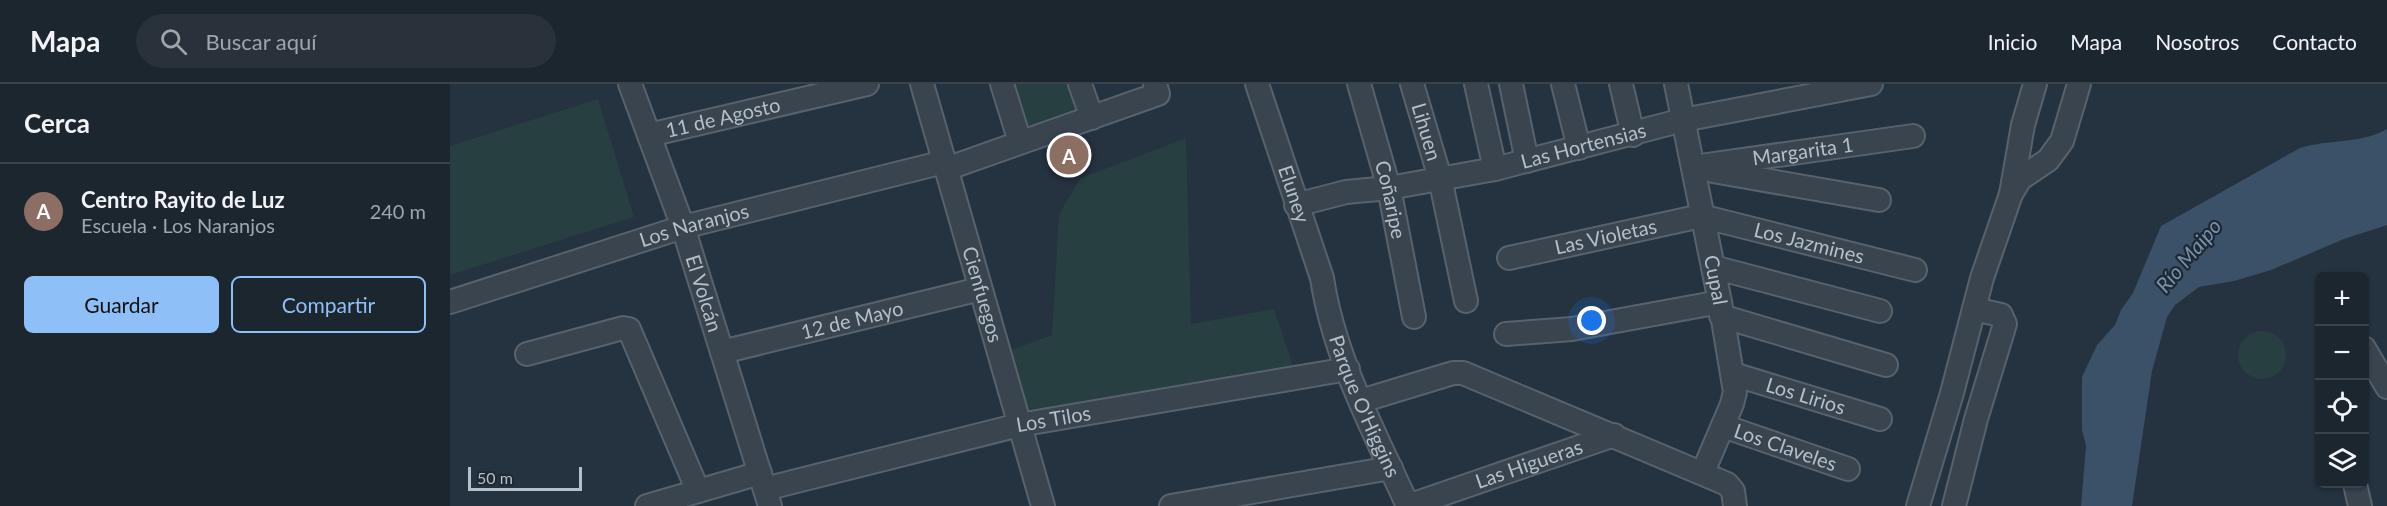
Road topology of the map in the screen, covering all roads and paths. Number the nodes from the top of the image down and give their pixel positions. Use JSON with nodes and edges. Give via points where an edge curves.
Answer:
{"nodes":[{"id":1,"x":867,"y":84,"type":"edge"},
{"id":2,"x":922,"y":84,"type":"edge"},
{"id":3,"x":1002,"y":84,"type":"edge"},
{"id":4,"x":1080,"y":84,"type":"edge"},
{"id":5,"x":1257,"y":84,"type":"edge"},
{"id":6,"x":1359,"y":84,"type":"edge"},
{"id":7,"x":1412,"y":84,"type":"edge"},
{"id":8,"x":1476,"y":84,"type":"edge"},
{"id":9,"x":1510,"y":84,"type":"edge"},
{"id":10,"x":1563,"y":84,"type":"edge"},
{"id":11,"x":1621,"y":84,"type":"edge"},
{"id":12,"x":1676,"y":84,"type":"edge"},
{"id":13,"x":1871,"y":84,"type":"edge"},
{"id":14,"x":2035,"y":84,"type":"edge"},
{"id":15,"x":2079,"y":84,"type":"edge"},
{"id":16,"x":633,"y":85,"type":"edge"},
{"id":17,"x":1156,"y":89,"type":"edge"},
{"id":18,"x":1092,"y":118,"type":"junction"},
{"id":19,"x":1683,"y":120,"type":"junction"},
{"id":20,"x":649,"y":135,"type":"junction"},
{"id":21,"x":1633,"y":135,"type":"junction"},
{"id":22,"x":1913,"y":136,"type":"dead end"},
{"id":23,"x":1020,"y":142,"type":"junction"},
{"id":24,"x":1579,"y":148,"type":"junction"},
{"id":25,"x":1527,"y":161,"type":"junction"},
{"id":26,"x":945,"y":166,"type":"junction"},
{"id":27,"x":1693,"y":168,"type":"junction"},
{"id":28,"x":1495,"y":169,"type":"junction"},
{"id":29,"x":1440,"y":178,"type":"junction"},
{"id":30,"x":1389,"y":188,"type":"junction"},
{"id":31,"x":2011,"y":194,"type":"junction"},
{"id":32,"x":1879,"y":200,"type":"dead end"},
{"id":33,"x":1296,"y":205,"type":"junction"},
{"id":34,"x":1701,"y":216,"type":"junction"},
{"id":35,"x":683,"y":227,"type":"junction"},
{"id":36,"x":1509,"y":258,"type":"dead end"},
{"id":37,"x":1713,"y":267,"type":"junction"},
{"id":38,"x":1915,"y":270,"type":"dead end"},
{"id":39,"x":980,"y":289,"type":"junction"},
{"id":40,"x":1466,"y":301,"type":"dead end"},
{"id":41,"x":450,"y":302,"type":"edge"},
{"id":42,"x":1326,"y":306,"type":"joint"},
{"id":43,"x":1721,"y":309,"type":"junction"},
{"id":44,"x":1974,"y":309,"type":"junction"},
{"id":45,"x":1880,"y":311,"type":"dead end"},
{"id":46,"x":1414,"y":317,"type":"dead end"},
{"id":47,"x":1506,"y":334,"type":"dead end"},
{"id":48,"x":722,"y":352,"type":"junction"},
{"id":49,"x":526,"y":354,"type":"dead end"},
{"id":50,"x":2369,"y":356,"type":"edge"},
{"id":51,"x":1886,"y":365,"type":"dead end"},
{"id":52,"x":1348,"y":369,"type":"junction"},
{"id":53,"x":1733,"y":374,"type":"junction"},
{"id":54,"x":2387,"y":387,"type":"edge"},
{"id":55,"x":1361,"y":401,"type":"junction"},
{"id":56,"x":1880,"y":419,"type":"dead end"},
{"id":57,"x":1018,"y":425,"type":"junction"},
{"id":58,"x":1723,"y":426,"type":"junction"},
{"id":59,"x":1614,"y":435,"type":"junction"},
{"id":60,"x":1935,"y":449,"type":"junction"},
{"id":61,"x":1966,"y":458,"type":"junction"},
{"id":62,"x":1390,"y":468,"type":"junction"},
{"id":63,"x":1848,"y":469,"type":"dead end"},
{"id":64,"x":1703,"y":472,"type":"junction"},
{"id":65,"x":2356,"y":488,"type":"edge"},
{"id":66,"x":765,"y":489,"type":"edge"},
{"id":67,"x":698,"y":491,"type":"junction"},
{"id":68,"x":647,"y":506,"type":"edge"},
{"id":69,"x":1043,"y":506,"type":"edge"},
{"id":70,"x":1171,"y":506,"type":"edge"},
{"id":71,"x":1408,"y":506,"type":"edge"},
{"id":72,"x":1735,"y":506,"type":"edge"},
{"id":73,"x":1917,"y":506,"type":"edge"},
{"id":74,"x":1954,"y":506,"type":"edge"},
{"id":75,"x":2360,"y":506,"type":"edge"}],
"edges":[{"from":1,"to":20,"type":"street","name":"11 de Agosto"},
{"from":2,"to":26,"type":"street","name":"Cienfuegos"},
{"from":3,"to":23,"type":"street"},
{"from":4,"to":18,"type":"street"},
{"from":5,"to":33,"type":"street","name":"Eluney"},
{"from":6,"to":30,"type":"street","name":"Coñaripe"},
{"from":7,"to":29,"type":"street","name":"Lihuen"},
{"from":8,"to":28,"type":"street"},
{"from":9,"to":25,"type":"street"},
{"from":10,"to":24,"type":"street"},
{"from":11,"to":21,"type":"street"},
{"from":12,"to":19,"type":"street","name":"Cupal"},
{"from":13,"to":19,"type":"street","name":"Las Hortensias"},
{"from":14,"to":31,"type":"street"},
{"from":15,"to":31,"type":"street","via":[[2062,141],[2048,160],[2020,179]]},
{"from":16,"to":20,"type":"street","name":"El Volcán"},
{"from":17,"to":18,"type":"street","name":"Los Naranjos"},
{"from":18,"to":23,"type":"street","name":"Los Naranjos"},
{"from":19,"to":21,"type":"street","name":"Las Hortensias"},
{"from":19,"to":27,"type":"street","name":"Cupal"},
{"from":20,"to":35,"type":"street","name":"El Volcán"},
{"from":21,"to":24,"type":"street","name":"Las Hortensias"},
{"from":22,"to":27,"type":"street","name":"Margarita 1"},
{"from":23,"to":26,"type":"street","name":"Los Naranjos"},
{"from":24,"to":25,"type":"street","name":"Las Hortensias"},
{"from":25,"to":28,"type":"street","name":"Las Hortensias"},
{"from":26,"to":35,"type":"street","name":"Los Naranjos"},
{"from":26,"to":39,"type":"street","name":"Cienfuegos"},
{"from":27,"to":32,"type":"street"},
{"from":27,"to":34,"type":"street","name":"Cupal"},
{"from":28,"to":29,"type":"street","name":"Las Hortensias"},
{"from":29,"to":30,"type":"street","name":"Las Hortensias"},
{"from":29,"to":40,"type":"street","name":"Lihuen"},
{"from":30,"to":33,"type":"street","name":"Las Hortensias","via":[[1346,192]]},
{"from":30,"to":46,"type":"street","name":"Coñaripe"},
{"from":31,"to":44,"type":"street"},
{"from":33,"to":42,"type":"street","name":"Eluney","via":[[1322,278]]},
{"from":34,"to":36,"type":"street","name":"Las Violetas"},
{"from":34,"to":37,"type":"street","name":"Cupal"},
{"from":34,"to":38,"type":"street","name":"Los Jazmines"},
{"from":35,"to":41,"type":"street","name":"Los Naranjos"},
{"from":35,"to":48,"type":"street","name":"El Volcán"},
{"from":37,"to":43,"type":"street","name":"Cupal"},
{"from":37,"to":45,"type":"street"},
{"from":39,"to":48,"type":"street","name":"12 de Mayo"},
{"from":39,"to":57,"type":"street","name":"Cienfuegos"},
{"from":42,"to":52,"type":"street","name":"Parque O'Higgins"},
{"from":43,"to":47,"type":"street"},
{"from":43,"to":51,"type":"street"},
{"from":43,"to":53,"type":"street","name":"Cupal"},
{"from":44,"to":60,"type":"street"},
{"from":44,"to":61,"type":"street","via":[[2001,315],[2005,324]]},
{"from":48,"to":66,"type":"street","name":"El Volcán"},
{"from":49,"to":67,"type":"street","via":[[628,329]]},
{"from":50,"to":54,"type":"street"},
{"from":52,"to":55,"type":"street","name":"Parque O'Higgins"},
{"from":52,"to":57,"type":"street","name":"Los Tilos"},
{"from":53,"to":56,"type":"street","name":"Los Lirios"},
{"from":53,"to":58,"type":"street","name":"Cupal","via":[[1732,404]]},
{"from":55,"to":59,"type":"street","via":[[1460,372]]},
{"from":55,"to":62,"type":"street","name":"Parque O'Higgins"},
{"from":57,"to":66,"type":"street","name":"Los Tilos"},
{"from":57,"to":69,"type":"street","name":"Cienfuegos"},
{"from":58,"to":63,"type":"street","name":"Los Claveles"},
{"from":58,"to":64,"type":"street","name":"Cupal"},
{"from":59,"to":64,"type":"street"},
{"from":59,"to":71,"type":"street","name":"Las Higueras"},
{"from":60,"to":61,"type":"street"},
{"from":60,"to":73,"type":"street"},
{"from":61,"to":74,"type":"street"},
{"from":62,"to":70,"type":"street"},
{"from":62,"to":71,"type":"street","name":"Parque O'Higgins"},
{"from":64,"to":72,"type":"street","via":[[1727,483],[1733,491]]},
{"from":65,"to":75,"type":"street"},
{"from":66,"to":67,"type":"street","name":"Los Tilos"},
{"from":67,"to":68,"type":"street","name":"Los Tilos"}]}
